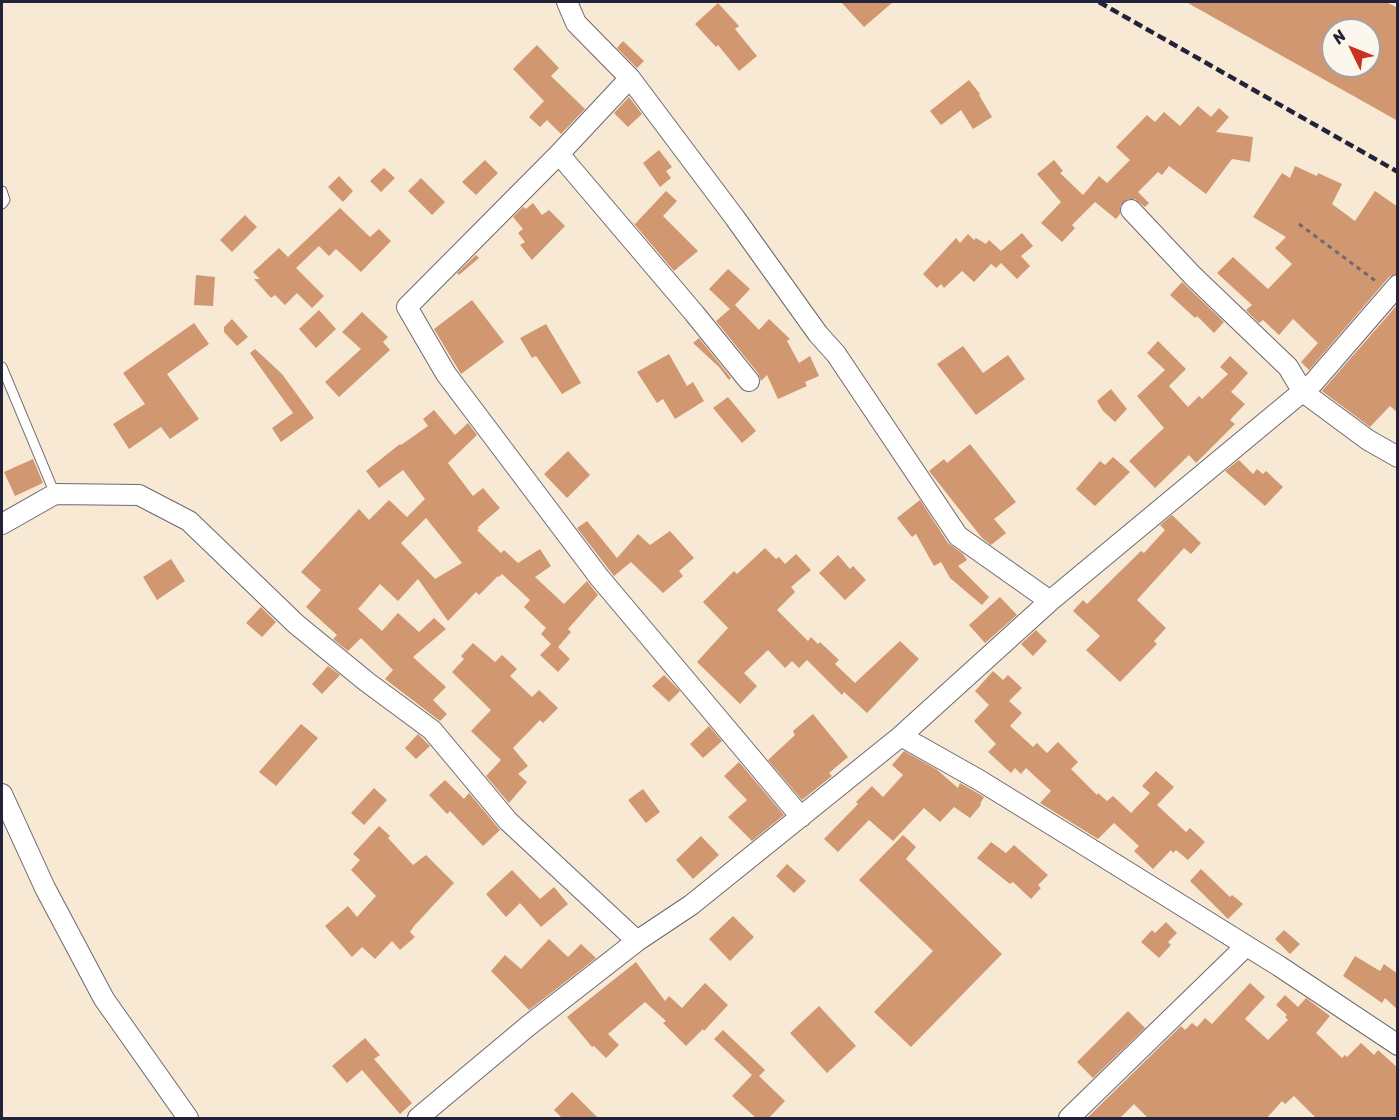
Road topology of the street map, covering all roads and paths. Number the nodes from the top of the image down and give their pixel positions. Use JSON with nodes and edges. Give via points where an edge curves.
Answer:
{"nodes":[{"id":1,"x":567,"y":2,"type":"edge"},
{"id":2,"x":630,"y":78,"type":"junction"},
{"id":3,"x":559,"y":154,"type":"junction"},
{"id":4,"x":2,"y":191,"type":"edge"},
{"id":5,"x":2,"y":204,"type":"edge"},
{"id":6,"x":1131,"y":210,"type":"dead end"},
{"id":7,"x":1299,"y":224,"type":"dead end"},
{"id":8,"x":1394,"y":288,"type":"edge"},
{"id":9,"x":2,"y":367,"type":"edge"},
{"id":10,"x":748,"y":381,"type":"dead end"},
{"id":11,"x":1303,"y":392,"type":"junction"},
{"id":12,"x":1398,"y":457,"type":"edge"},
{"id":13,"x":55,"y":494,"type":"junction"},
{"id":14,"x":2,"y":524,"type":"edge"},
{"id":15,"x":1050,"y":601,"type":"junction"},
{"id":16,"x":901,"y":736,"type":"junction"},
{"id":17,"x":2,"y":794,"type":"edge"},
{"id":18,"x":801,"y":817,"type":"junction"},
{"id":19,"x":637,"y":941,"type":"junction"},
{"id":20,"x":1246,"y":946,"type":"junction"},
{"id":21,"x":1398,"y":1044,"type":"edge"},
{"id":22,"x":189,"y":1119,"type":"edge"},
{"id":23,"x":418,"y":1119,"type":"edge"},
{"id":24,"x":1069,"y":1119,"type":"edge"}],
"edges":[{"from":1,"to":2,"type":"street","via":[[576,23]]},
{"from":2,"to":3,"type":"street"},
{"from":2,"to":15,"type":"street","via":[[836,354],[958,536]]},
{"from":3,"to":10,"type":"street"},
{"from":3,"to":18,"type":"street","via":[[407,307],[446,374],[599,577]]},
{"from":4,"to":5,"type":"lane"},
{"from":6,"to":11,"type":"street","via":[[1288,368]]},
{"from":7,"to":8,"type":"path"},
{"from":8,"to":11,"type":"street"},
{"from":9,"to":13,"type":"lane"},
{"from":11,"to":12,"type":"street"},
{"from":11,"to":15,"type":"street"},
{"from":13,"to":14,"type":"street"},
{"from":13,"to":19,"type":"street","via":[[139,495],[189,521],[296,624],[432,730],[508,821]]},
{"from":15,"to":16,"type":"street"},
{"from":16,"to":18,"type":"street"},
{"from":16,"to":20,"type":"street"},
{"from":17,"to":22,"type":"street","via":[[45,888],[104,999]]},
{"from":18,"to":19,"type":"street","via":[[691,905]]},
{"from":19,"to":23,"type":"street"},
{"from":20,"to":21,"type":"street"},
{"from":20,"to":24,"type":"street"}]}
